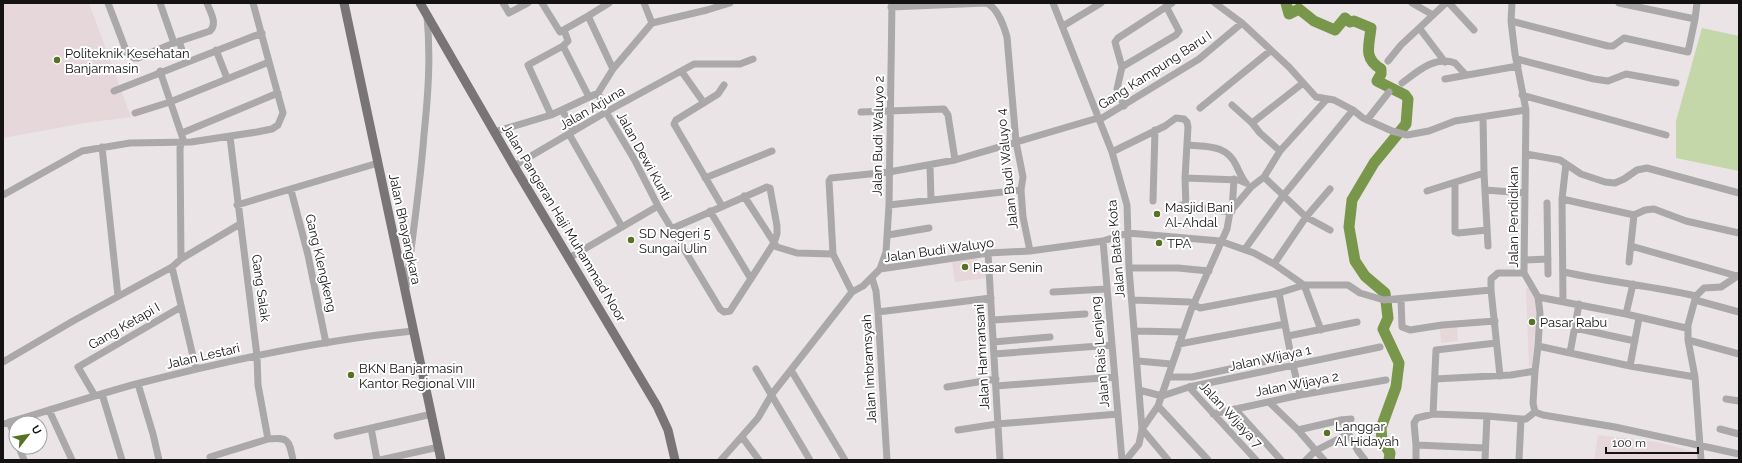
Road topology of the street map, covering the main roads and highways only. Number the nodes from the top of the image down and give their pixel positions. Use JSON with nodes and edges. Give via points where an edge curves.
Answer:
{"nodes":[{"id":1,"x":344,"y":3,"type":"edge"},
{"id":2,"x":422,"y":3,"type":"edge"},
{"id":3,"x":442,"y":460,"type":"edge"},
{"id":4,"x":675,"y":460,"type":"edge"}],
"edges":[{"from":1,"to":3,"type":"main road","name":"Jalan Bhayangkara"},
{"from":2,"to":4,"type":"main road","name":"Jalan Pangeran Haji Muhammad Noor","via":[[494,132],[657,406],[668,430]]}]}
